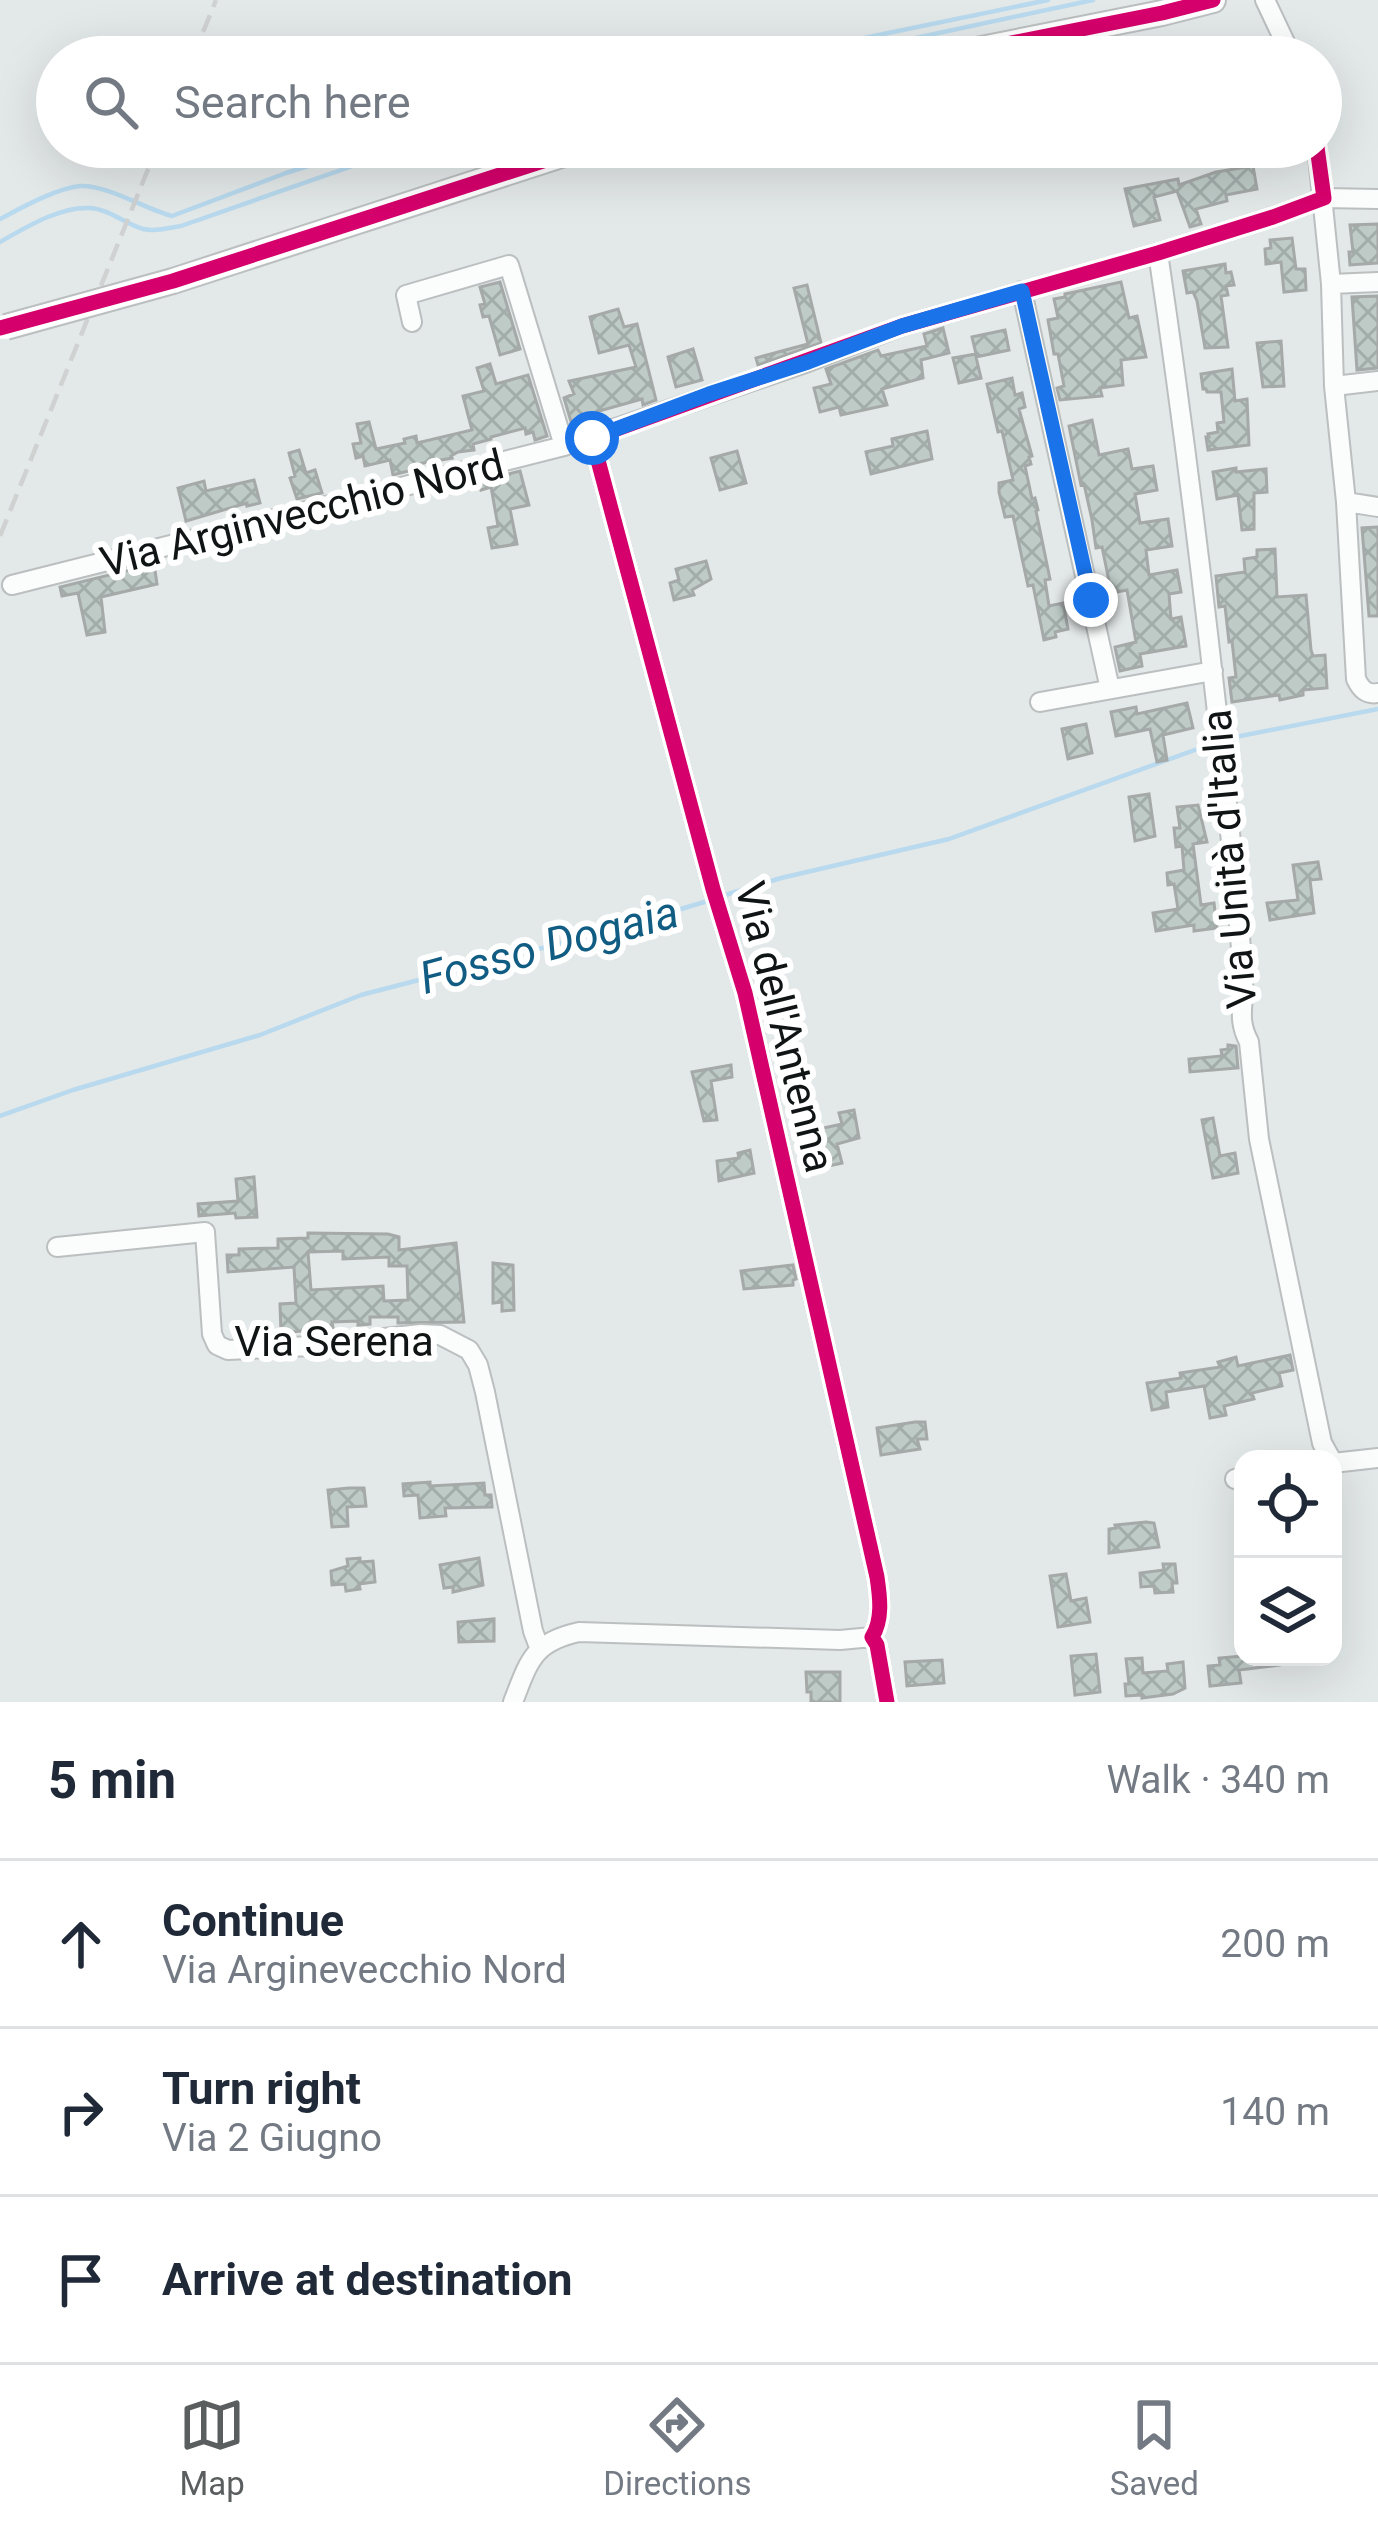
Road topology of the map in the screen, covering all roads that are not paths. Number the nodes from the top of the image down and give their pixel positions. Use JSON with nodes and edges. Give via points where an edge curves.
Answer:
{"nodes":[{"id":1,"x":1213,"y":0,"type":"edge"},
{"id":2,"x":1264,"y":0,"type":"edge"},
{"id":3,"x":1046,"y":36,"type":"edge"},
{"id":4,"x":1282,"y":36,"type":"edge"},
{"id":5,"x":521,"y":168,"type":"edge"},
{"id":6,"x":1320,"y":168,"type":"edge"},
{"id":7,"x":1324,"y":198,"type":"junction"},
{"id":8,"x":1378,"y":199,"type":"edge"},
{"id":9,"x":1158,"y":253,"type":"junction"},
{"id":10,"x":1378,"y":282,"type":"edge"},
{"id":11,"x":1331,"y":284,"type":"junction"},
{"id":12,"x":1022,"y":291,"type":"junction"},
{"id":13,"x":412,"y":322,"type":"dead end"},
{"id":14,"x":3,"y":327,"type":"edge"},
{"id":15,"x":1378,"y":381,"type":"edge"},
{"id":16,"x":1334,"y":386,"type":"junction"},
{"id":17,"x":592,"y":438,"type":"junction"},
{"id":18,"x":564,"y":446,"type":"junction"},
{"id":19,"x":1346,"y":502,"type":"junction"},
{"id":20,"x":1378,"y":507,"type":"edge"},
{"id":21,"x":12,"y":585,"type":"dead end"},
{"id":22,"x":1213,"y":670,"type":"junction"},
{"id":23,"x":1110,"y":689,"type":"junction"},
{"id":24,"x":1378,"y":693,"type":"edge"},
{"id":25,"x":1040,"y":702,"type":"dead end"},
{"id":26,"x":57,"y":1247,"type":"dead end"},
{"id":27,"x":1326,"y":1450,"type":"edge"},
{"id":28,"x":1378,"y":1458,"type":"edge"},
{"id":29,"x":1342,"y":1461,"type":"edge"},
{"id":30,"x":872,"y":1637,"type":"junction"},
{"id":31,"x":539,"y":1647,"type":"junction"},
{"id":32,"x":513,"y":1702,"type":"edge"},
{"id":33,"x":887,"y":1702,"type":"edge"}],
"edges":[{"from":1,"to":3,"type":"main road"},
{"from":2,"to":4,"type":"street"},
{"from":5,"to":14,"type":"main road","bridge":true},
{"from":6,"to":7,"type":"street"},
{"from":7,"to":8,"type":"street"},
{"from":7,"to":9,"type":"street","name":"Via Arginvecchio Nord"},
{"from":7,"to":11,"type":"street"},
{"from":9,"to":12,"type":"street","name":"Via Arginvecchio Nord"},
{"from":9,"to":22,"type":"street","name":"Via Unità d'Italia"},
{"from":10,"to":11,"type":"street"},
{"from":11,"to":16,"type":"street"},
{"from":12,"to":17,"type":"street","name":"Via Arginvecchio Nord"},
{"from":12,"to":23,"type":"street"},
{"from":13,"to":18,"type":"street","via":[[406,296],[509,265]]},
{"from":15,"to":16,"type":"street"},
{"from":16,"to":19,"type":"street"},
{"from":17,"to":18,"type":"street","name":"Via Arginvecchio Nord"},
{"from":17,"to":30,"type":"street","name":"Via dell'Antenna","via":[[745,993],[877,1577]]},
{"from":18,"to":21,"type":"street","name":"Via Arginvecchio Nord"},
{"from":19,"to":20,"type":"street"},
{"from":19,"to":24,"type":"street","via":[[1356,679]]},
{"from":22,"to":23,"type":"street"},
{"from":22,"to":27,"type":"street","name":"Via Unità d'Italia","via":[[1242,1027]]},
{"from":23,"to":25,"type":"street"},
{"from":26,"to":31,"type":"street","name":"Via Serena","via":[[205,1232],[212,1334],[222,1348],[421,1334],[469,1350]]},
{"from":28,"to":29,"type":"street"},
{"from":30,"to":31,"type":"street","via":[[579,1632]]},
{"from":30,"to":33,"type":"street","name":"Via dell'Antenna"},
{"from":31,"to":32,"type":"street"}]}
